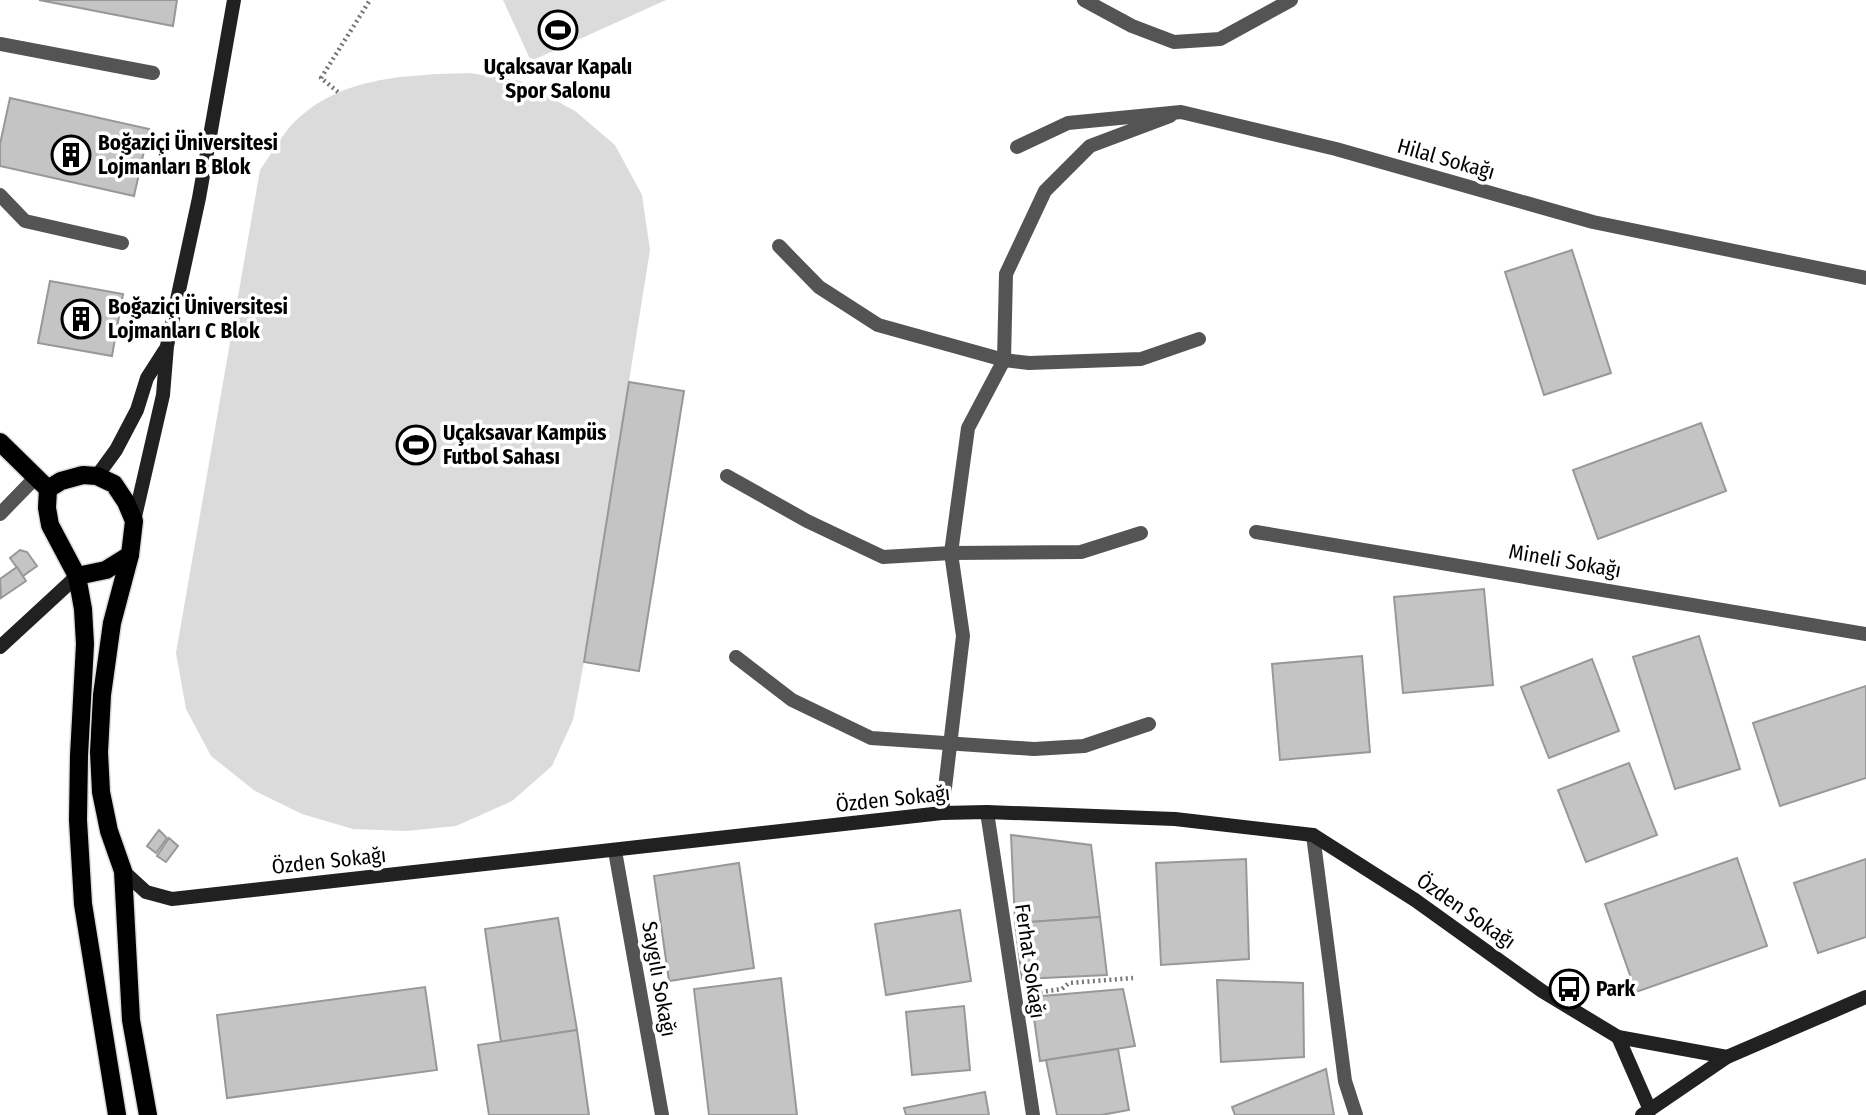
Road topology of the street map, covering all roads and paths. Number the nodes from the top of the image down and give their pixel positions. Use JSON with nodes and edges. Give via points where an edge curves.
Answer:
{"nodes":[{"id":1,"x":234,"y":0,"type":"edge"},
{"id":2,"x":370,"y":0,"type":"edge"},
{"id":3,"x":1084,"y":0,"type":"edge"},
{"id":4,"x":1292,"y":0,"type":"edge"},
{"id":5,"x":0,"y":44,"type":"edge"},
{"id":6,"x":153,"y":73,"type":"dead end"},
{"id":7,"x":338,"y":92,"type":"dead end"},
{"id":8,"x":1181,"y":111,"type":"junction"},
{"id":9,"x":1017,"y":148,"type":"dead end"},
{"id":10,"x":0,"y":195,"type":"edge"},
{"id":11,"x":122,"y":243,"type":"dead end"},
{"id":12,"x":779,"y":246,"type":"dead end"},
{"id":13,"x":1866,"y":278,"type":"edge"},
{"id":14,"x":1199,"y":339,"type":"dead end"},
{"id":15,"x":167,"y":346,"type":"junction"},
{"id":16,"x":1004,"y":360,"type":"junction"},
{"id":17,"x":0,"y":442,"type":"edge"},
{"id":18,"x":97,"y":476,"type":"junction"},
{"id":19,"x":727,"y":476,"type":"dead end"},
{"id":20,"x":41,"y":483,"type":"junction"},
{"id":21,"x":0,"y":514,"type":"edge"},
{"id":22,"x":134,"y":521,"type":"junction"},
{"id":23,"x":1256,"y":532,"type":"dead end"},
{"id":24,"x":1142,"y":533,"type":"dead end"},
{"id":25,"x":951,"y":552,"type":"junction"},
{"id":26,"x":130,"y":555,"type":"junction"},
{"id":27,"x":77,"y":576,"type":"junction"},
{"id":28,"x":1866,"y":634,"type":"edge"},
{"id":29,"x":3,"y":640,"type":"edge"},
{"id":30,"x":736,"y":657,"type":"dead end"},
{"id":31,"x":1149,"y":724,"type":"dead end"},
{"id":32,"x":950,"y":745,"type":"junction"},
{"id":33,"x":987,"y":812,"type":"junction"},
{"id":34,"x":942,"y":813,"type":"junction"},
{"id":35,"x":1313,"y":835,"type":"junction"},
{"id":36,"x":615,"y":851,"type":"junction"},
{"id":37,"x":123,"y":872,"type":"junction"},
{"id":38,"x":1133,"y":978,"type":"dead end"},
{"id":39,"x":1014,"y":996,"type":"junction"},
{"id":40,"x":1866,"y":997,"type":"edge"},
{"id":41,"x":1618,"y":1037,"type":"junction"},
{"id":42,"x":1727,"y":1057,"type":"junction"},
{"id":43,"x":1646,"y":1112,"type":"edge"},
{"id":44,"x":117,"y":1115,"type":"edge"},
{"id":45,"x":148,"y":1115,"type":"edge"},
{"id":46,"x":663,"y":1115,"type":"edge"},
{"id":47,"x":1033,"y":1115,"type":"edge"},
{"id":48,"x":1356,"y":1115,"type":"edge"}],
"edges":[{"from":1,"to":15,"type":"street"},
{"from":2,"to":7,"type":"path","via":[[321,78]]},
{"from":3,"to":4,"type":"street","via":[[1174,42],[1220,39]]},
{"from":5,"to":6,"type":"street"},
{"from":8,"to":9,"type":"street","name":"Hilal Sokağı","via":[[1068,123]]},
{"from":8,"to":13,"type":"street","name":"Hilal Sokağı","via":[[1336,149],[1594,222]]},
{"from":8,"to":16,"type":"street","via":[[1090,146],[1045,191],[1006,274]]},
{"from":10,"to":11,"type":"street","via":[[25,221]]},
{"from":12,"to":16,"type":"street","via":[[819,287],[878,325]]},
{"from":14,"to":16,"type":"street","via":[[1141,359]]},
{"from":15,"to":18,"type":"street","via":[[147,378],[116,450]]},
{"from":15,"to":22,"type":"street","via":[[163,395]]},
{"from":16,"to":25,"type":"street","via":[[968,428]]},
{"from":17,"to":20,"type":"main road"},
{"from":18,"to":20,"type":"main road"},
{"from":18,"to":22,"type":"main road","via":[[114,484]]},
{"from":19,"to":25,"type":"street","via":[[883,557]]},
{"from":20,"to":21,"type":"street"},
{"from":20,"to":27,"type":"main road","via":[[50,525]]},
{"from":22,"to":26,"type":"main road"},
{"from":23,"to":28,"type":"street","name":"Mineli Sokağı"},
{"from":24,"to":25,"type":"street","via":[[1081,552]]},
{"from":25,"to":32,"type":"street","via":[[963,636]]},
{"from":26,"to":27,"type":"main road","via":[[106,570]]},
{"from":26,"to":37,"type":"main road","via":[[112,623],[99,752],[101,792]]},
{"from":27,"to":29,"type":"street"},
{"from":27,"to":44,"type":"main road","via":[[85,644],[78,781],[83,904]]},
{"from":30,"to":32,"type":"street","via":[[793,700],[872,738]]},
{"from":31,"to":32,"type":"street","via":[[1084,746]]},
{"from":32,"to":34,"type":"street"},
{"from":33,"to":34,"type":"street","name":"Özden Sokağı"},
{"from":33,"to":35,"type":"street","name":"Özden Sokağı","via":[[1175,819]]},
{"from":33,"to":39,"type":"street","name":"Ferhat Sokağı"},
{"from":34,"to":36,"type":"street","name":"Özden Sokağı"},
{"from":35,"to":41,"type":"street","name":"Özden Sokağı","via":[[1415,900],[1542,991]]},
{"from":35,"to":48,"type":"street","via":[[1345,1081]]},
{"from":36,"to":37,"type":"street","name":"Özden Sokağı","via":[[172,899],[146,892]]},
{"from":36,"to":46,"type":"street","name":"Saygılı Sokağı"},
{"from":37,"to":45,"type":"main road","via":[[131,1020]]},
{"from":38,"to":39,"type":"path","via":[[1069,983],[1062,989]]},
{"from":39,"to":47,"type":"street","name":"Ferhat Sokağı"},
{"from":40,"to":42,"type":"street"},
{"from":41,"to":42,"type":"street","name":"Özden Sokağı"},
{"from":41,"to":43,"type":"street"},
{"from":42,"to":43,"type":"street"}]}
